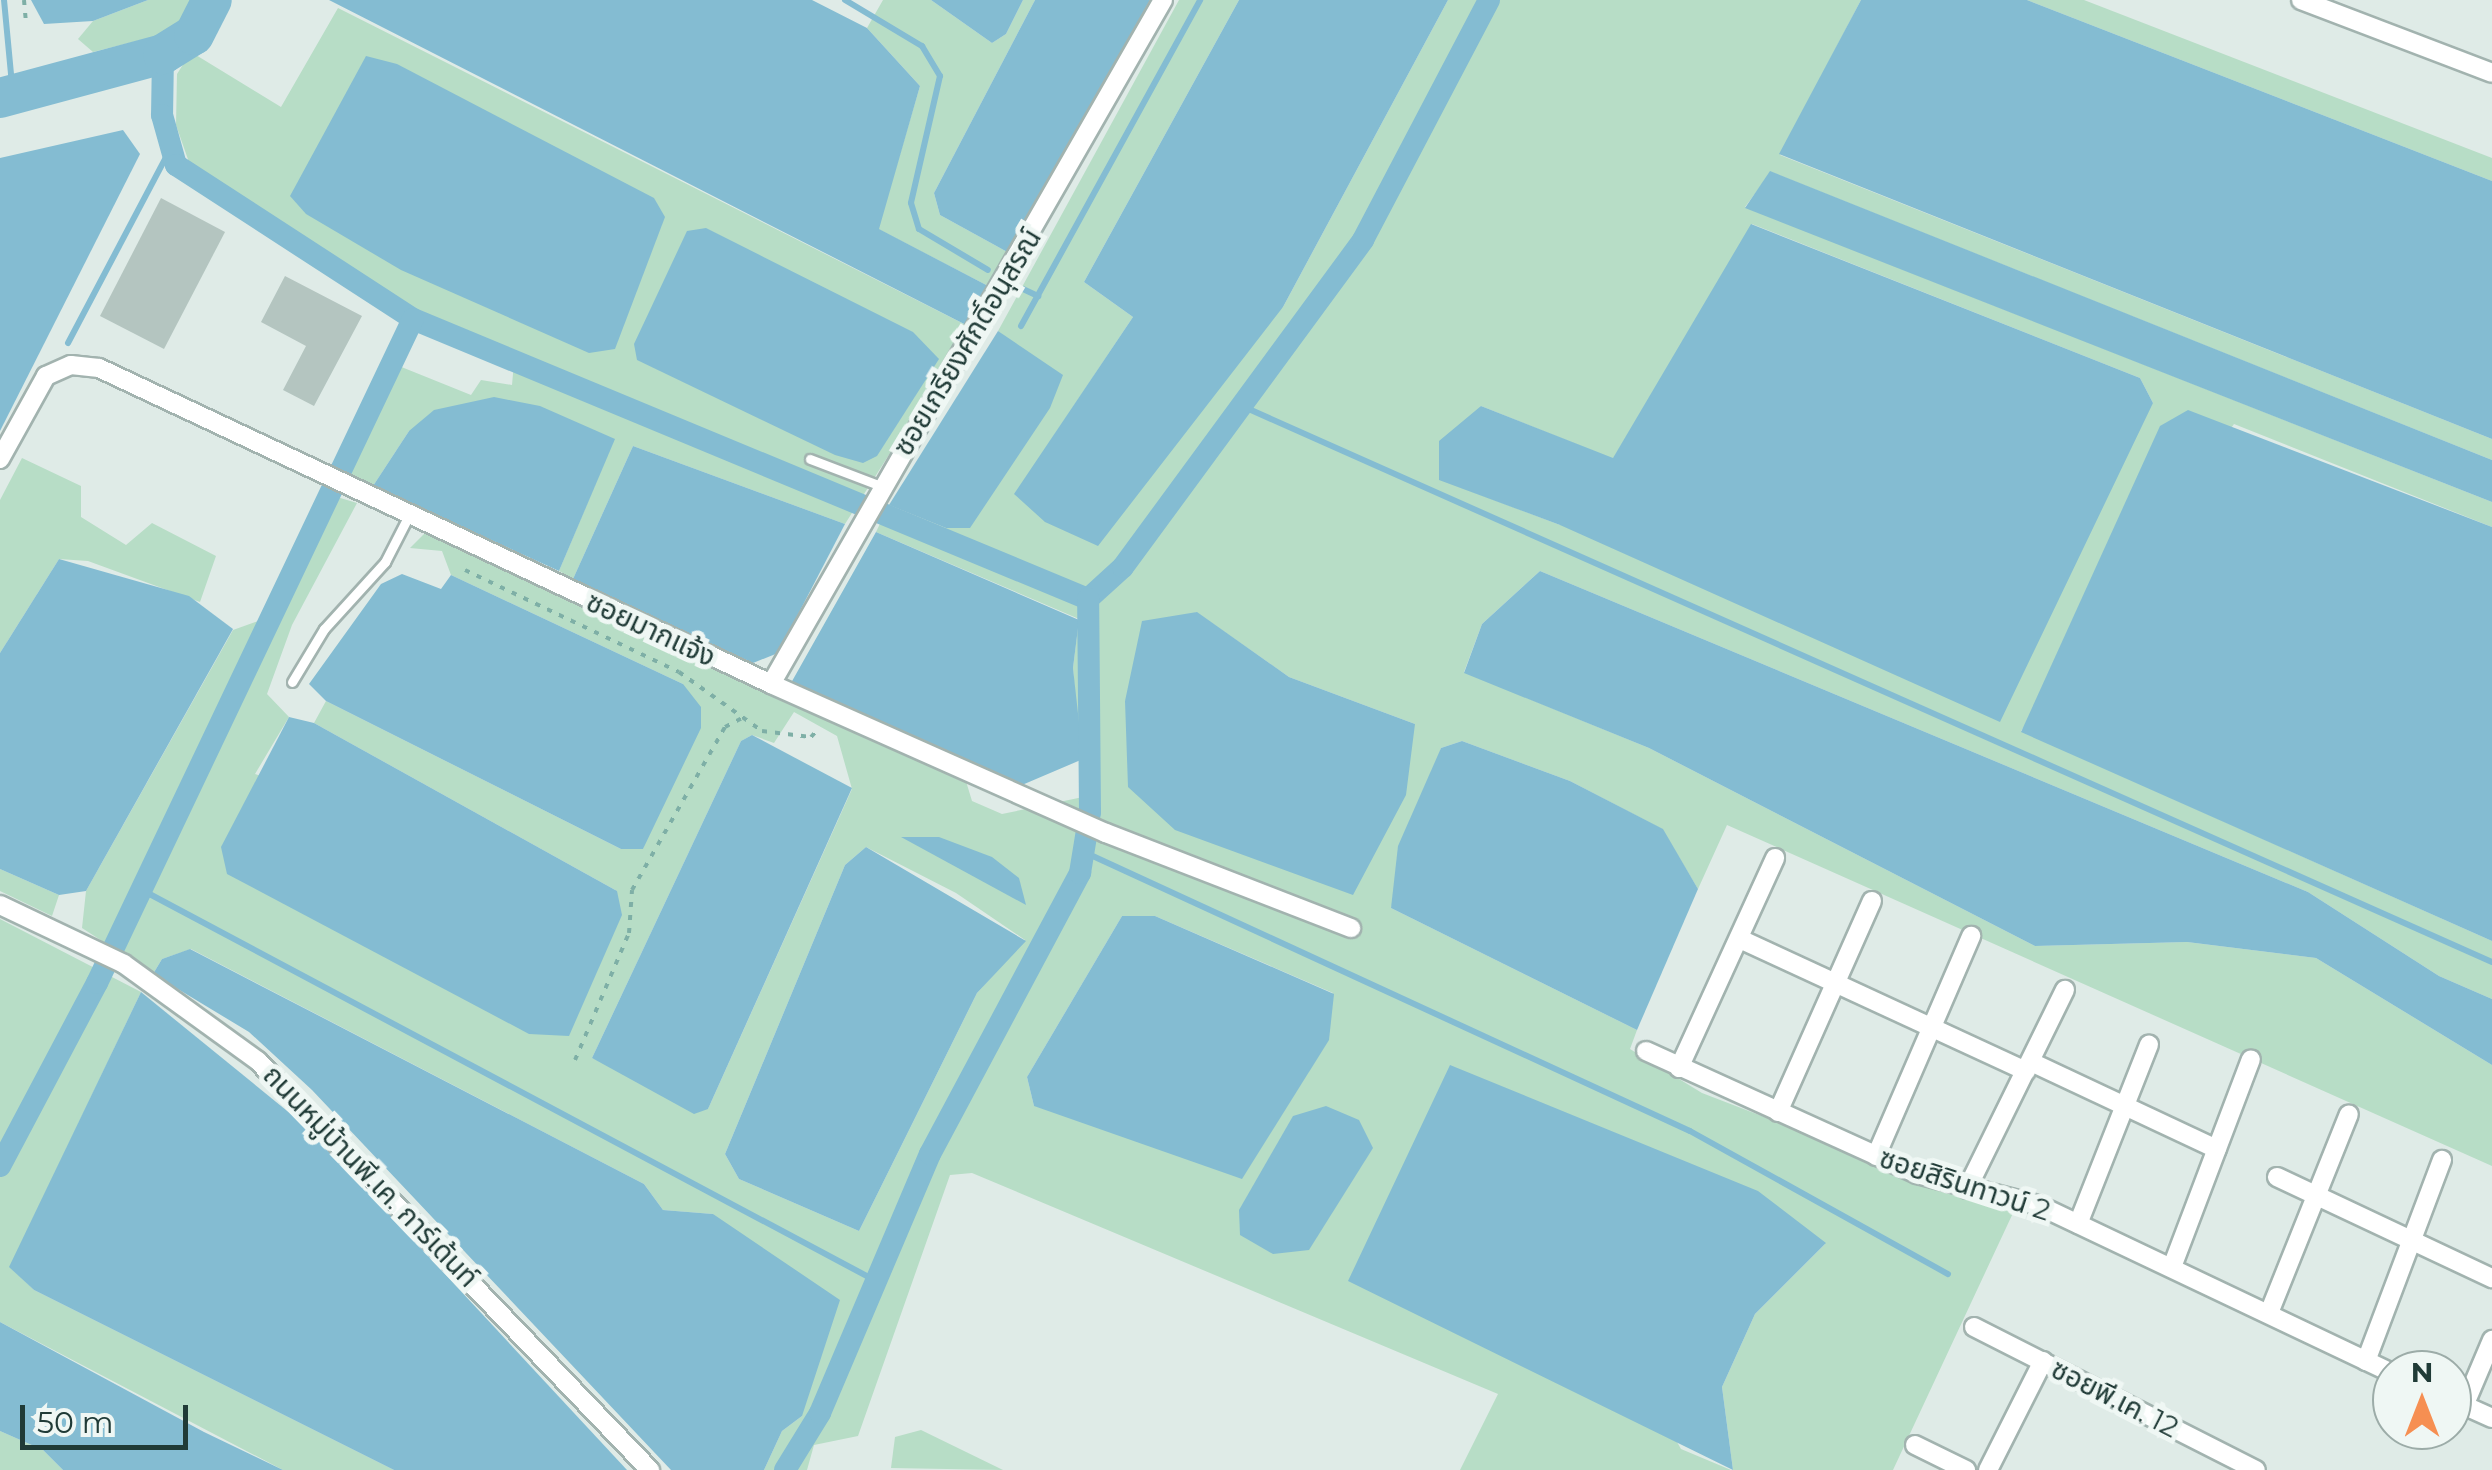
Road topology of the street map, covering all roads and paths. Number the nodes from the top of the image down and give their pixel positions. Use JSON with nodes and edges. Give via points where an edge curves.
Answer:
{"nodes":[{"id":1,"x":24,"y":0,"type":"edge"},
{"id":2,"x":1162,"y":0,"type":"edge"},
{"id":3,"x":2301,"y":0,"type":"edge"},
{"id":4,"x":26,"y":22,"type":"dead end"},
{"id":5,"x":2492,"y":74,"type":"edge"},
{"id":6,"x":0,"y":459,"type":"edge"},
{"id":7,"x":810,"y":460,"type":"dead end"},
{"id":8,"x":877,"y":492,"type":"junction"},
{"id":9,"x":408,"y":516,"type":"junction"},
{"id":10,"x":465,"y":570,"type":"dead end"},
{"id":11,"x":292,"y":682,"type":"dead end"},
{"id":12,"x":771,"y":684,"type":"junction"},
{"id":13,"x":835,"y":713,"type":"junction"},
{"id":14,"x":744,"y":717,"type":"junction"},
{"id":15,"x":1774,"y":858,"type":"dead end"},
{"id":16,"x":1872,"y":901,"type":"dead end"},
{"id":17,"x":0,"y":905,"type":"edge"},
{"id":18,"x":1350,"y":928,"type":"dead end"},
{"id":19,"x":1971,"y":936,"type":"dead end"},
{"id":20,"x":1740,"y":938,"type":"junction"},
{"id":21,"x":1834,"y":986,"type":"junction"},
{"id":22,"x":2064,"y":990,"type":"dead end"},
{"id":23,"x":1931,"y":1027,"type":"junction"},
{"id":24,"x":2149,"y":1045,"type":"dead end"},
{"id":25,"x":1646,"y":1051,"type":"dead end"},
{"id":26,"x":2252,"y":1059,"type":"dead end"},
{"id":27,"x":575,"y":1060,"type":"dead end"},
{"id":28,"x":2028,"y":1066,"type":"junction"},
{"id":29,"x":1679,"y":1068,"type":"junction"},
{"id":30,"x":2124,"y":1108,"type":"junction"},
{"id":31,"x":1778,"y":1112,"type":"junction"},
{"id":32,"x":2349,"y":1114,"type":"dead end"},
{"id":33,"x":2217,"y":1149,"type":"junction"},
{"id":34,"x":1876,"y":1156,"type":"junction"},
{"id":35,"x":2442,"y":1160,"type":"dead end"},
{"id":36,"x":2277,"y":1177,"type":"dead end"},
{"id":37,"x":1967,"y":1190,"type":"junction"},
{"id":38,"x":2316,"y":1195,"type":"junction"},
{"id":39,"x":2078,"y":1224,"type":"junction"},
{"id":40,"x":2410,"y":1238,"type":"junction"},
{"id":41,"x":2172,"y":1267,"type":"junction"},
{"id":42,"x":2492,"y":1278,"type":"edge"},
{"id":43,"x":2269,"y":1313,"type":"junction"},
{"id":44,"x":1974,"y":1327,"type":"dead end"},
{"id":45,"x":2492,"y":1340,"type":"edge"},
{"id":46,"x":2366,"y":1360,"type":"junction"},
{"id":47,"x":2042,"y":1361,"type":"junction"},
{"id":48,"x":2372,"y":1363,"type":"edge"},
{"id":49,"x":2472,"y":1377,"type":"edge"},
{"id":50,"x":1914,"y":1445,"type":"dead end"},
{"id":51,"x":650,"y":1470,"type":"edge"},
{"id":52,"x":1966,"y":1470,"type":"edge"},
{"id":53,"x":1988,"y":1470,"type":"edge"},
{"id":54,"x":2256,"y":1470,"type":"edge"}],
"edges":[{"from":1,"to":4,"type":"path"},
{"from":2,"to":8,"type":"street","name":"ซอยเกรียงศักดิ์อนุสรณ์"},
{"from":3,"to":5,"type":"street"},
{"from":6,"to":9,"type":"street","name":"ซอยมากแจ้ง","via":[[46,376],[87,365]]},
{"from":7,"to":8,"type":"lane"},
{"from":8,"to":12,"type":"street","name":"ซอยเกรียงศักดิ์อนุสรณ์"},
{"from":9,"to":11,"type":"lane","via":[[385,562],[324,629]]},
{"from":9,"to":12,"type":"street","name":"ซอยมากแจ้ง"},
{"from":10,"to":14,"type":"path","via":[[680,672]]},
{"from":12,"to":13,"type":"street","name":"ซอยมากแจ้ง"},
{"from":13,"to":14,"type":"path","via":[[811,737],[762,730]]},
{"from":13,"to":18,"type":"street","name":"ซอยมากแจ้ง","via":[[1106,833]]},
{"from":14,"to":27,"type":"path","via":[[724,727],[632,890],[629,934]]},
{"from":15,"to":20,"type":"street"},
{"from":16,"to":21,"type":"street"},
{"from":17,"to":51,"type":"street","name":"ถนนหมู่บ้านพี.เค. การ์เด้นท์","via":[[124,964],[304,1102]]},
{"from":19,"to":23,"type":"street"},
{"from":20,"to":21,"type":"street"},
{"from":20,"to":29,"type":"street"},
{"from":21,"to":23,"type":"street"},
{"from":21,"to":31,"type":"street"},
{"from":22,"to":28,"type":"street"},
{"from":23,"to":28,"type":"street"},
{"from":23,"to":34,"type":"street"},
{"from":24,"to":30,"type":"street"},
{"from":25,"to":29,"type":"street","name":"ซอยสิรินทาวน์ 2"},
{"from":26,"to":33,"type":"street"},
{"from":28,"to":30,"type":"street"},
{"from":28,"to":37,"type":"street"},
{"from":29,"to":31,"type":"street","name":"ซอยสิรินทาวน์ 2"},
{"from":30,"to":33,"type":"street"},
{"from":30,"to":39,"type":"street"},
{"from":31,"to":34,"type":"street","name":"ซอยสิรินทาวน์ 2"},
{"from":32,"to":38,"type":"street"},
{"from":33,"to":41,"type":"street"},
{"from":34,"to":37,"type":"street","name":"ซอยสิรินทาวน์ 2"},
{"from":35,"to":40,"type":"street"},
{"from":36,"to":38,"type":"street"},
{"from":37,"to":39,"type":"street","name":"ซอยสิรินทาวน์ 2","via":[[2021,1197]]},
{"from":38,"to":40,"type":"street"},
{"from":38,"to":43,"type":"street"},
{"from":39,"to":41,"type":"street","name":"ซอยสิรินทาวน์ 2"},
{"from":40,"to":42,"type":"street"},
{"from":40,"to":46,"type":"street"},
{"from":41,"to":43,"type":"street","name":"ซอยสิรินทาวน์ 2"},
{"from":43,"to":46,"type":"street","name":"ซอยสิรินทาวน์ 2"},
{"from":44,"to":47,"type":"street","name":"ซอยพี.เค. 12"},
{"from":45,"to":49,"type":"street"},
{"from":46,"to":48,"type":"street","name":"ซอยสิรินทาวน์ 2"},
{"from":47,"to":53,"type":"street"},
{"from":47,"to":54,"type":"street","name":"ซอยพี.เค. 12"},
{"from":50,"to":52,"type":"street"}]}
